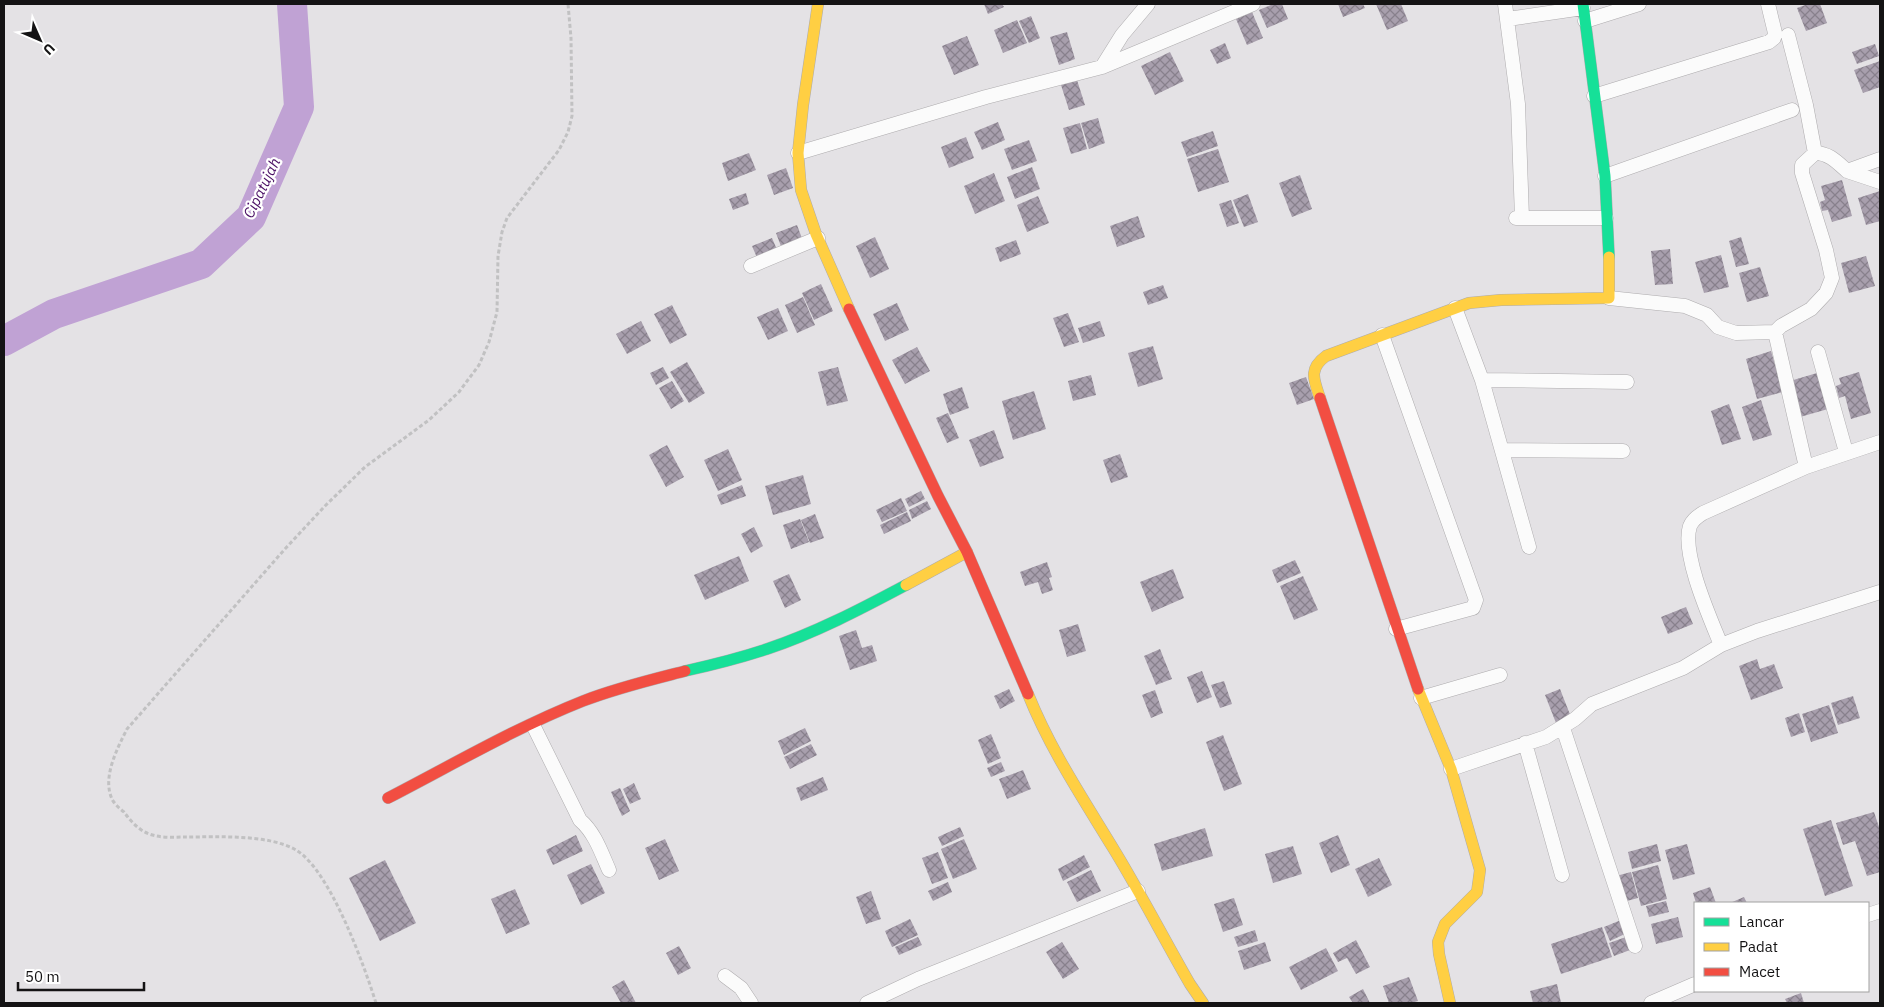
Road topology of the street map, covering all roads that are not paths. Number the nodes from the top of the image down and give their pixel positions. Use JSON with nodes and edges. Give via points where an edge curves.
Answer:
{"nodes":[{"id":1,"x":818,"y":4,"type":"edge"},
{"id":2,"x":1148,"y":4,"type":"edge"},
{"id":3,"x":1253,"y":4,"type":"edge"},
{"id":4,"x":1505,"y":4,"type":"edge"},
{"id":5,"x":1639,"y":4,"type":"edge"},
{"id":6,"x":1768,"y":4,"type":"edge"},
{"id":7,"x":1584,"y":11,"type":"edge"},
{"id":8,"x":1508,"y":19,"type":"junction"},
{"id":9,"x":1788,"y":35,"type":"dead end"},
{"id":10,"x":1102,"y":67,"type":"junction"},
{"id":11,"x":1594,"y":96,"type":"junction"},
{"id":12,"x":1792,"y":110,"type":"dead end"},
{"id":13,"x":798,"y":153,"type":"junction"},
{"id":14,"x":1815,"y":153,"type":"junction"},
{"id":15,"x":1880,"y":159,"type":"edge"},
{"id":16,"x":1847,"y":172,"type":"junction"},
{"id":17,"x":1605,"y":176,"type":"junction"},
{"id":18,"x":1880,"y":182,"type":"edge"},
{"id":19,"x":1606,"y":218,"type":"junction"},
{"id":20,"x":818,"y":238,"type":"junction"},
{"id":21,"x":752,"y":266,"type":"dead end"},
{"id":22,"x":1609,"y":298,"type":"junction"},
{"id":23,"x":1455,"y":308,"type":"junction"},
{"id":24,"x":1775,"y":332,"type":"junction"},
{"id":25,"x":1382,"y":335,"type":"junction"},
{"id":26,"x":1818,"y":352,"type":"dead end"},
{"id":27,"x":1482,"y":380,"type":"junction"},
{"id":28,"x":1628,"y":382,"type":"dead end"},
{"id":29,"x":1880,"y":442,"type":"edge"},
{"id":30,"x":1502,"y":450,"type":"junction"},
{"id":31,"x":1623,"y":451,"type":"dead end"},
{"id":32,"x":1846,"y":452,"type":"junction"},
{"id":33,"x":1806,"y":466,"type":"junction"},
{"id":34,"x":1529,"y":546,"type":"dead end"},
{"id":35,"x":968,"y":552,"type":"junction"},
{"id":36,"x":1880,"y":592,"type":"edge"},
{"id":37,"x":1396,"y":629,"type":"junction"},
{"id":38,"x":1721,"y":645,"type":"junction"},
{"id":39,"x":1500,"y":675,"type":"dead end"},
{"id":40,"x":1421,"y":698,"type":"junction"},
{"id":41,"x":533,"y":725,"type":"junction"},
{"id":42,"x":1563,"y":728,"type":"junction"},
{"id":43,"x":1525,"y":742,"type":"junction"},
{"id":44,"x":1450,"y":769,"type":"junction"},
{"id":45,"x":388,"y":798,"type":"dead end"},
{"id":46,"x":609,"y":870,"type":"dead end"},
{"id":47,"x":1562,"y":875,"type":"dead end"},
{"id":48,"x":1138,"y":891,"type":"junction"},
{"id":49,"x":1635,"y":946,"type":"dead end"},
{"id":50,"x":726,"y":976,"type":"dead end"},
{"id":51,"x":1694,"y":984,"type":"edge"},
{"id":52,"x":751,"y":1003,"type":"edge"},
{"id":53,"x":867,"y":1003,"type":"edge"},
{"id":54,"x":1203,"y":1003,"type":"edge"},
{"id":55,"x":1450,"y":1003,"type":"edge"},
{"id":56,"x":1652,"y":1003,"type":"edge"}],
"edges":[{"from":1,"to":13,"type":"street"},
{"from":2,"to":10,"type":"street","via":[[1122,35]]},
{"from":3,"to":10,"type":"street"},
{"from":4,"to":8,"type":"street"},
{"from":5,"to":7,"type":"street"},
{"from":6,"to":11,"type":"street","via":[[1776,34],[1769,42]]},
{"from":7,"to":8,"type":"street"},
{"from":7,"to":11,"type":"street"},
{"from":8,"to":19,"type":"street","via":[[1518,104],[1519,218]]},
{"from":9,"to":14,"type":"street"},
{"from":10,"to":13,"type":"street","via":[[986,97]]},
{"from":11,"to":17,"type":"street"},
{"from":12,"to":17,"type":"street"},
{"from":13,"to":20,"type":"street","via":[[801,190]]},
{"from":14,"to":16,"type":"street","via":[[1825,153]]},
{"from":14,"to":24,"type":"street","via":[[1802,165],[1802,173],[1832,278],[1826,293],[1811,309]]},
{"from":15,"to":16,"type":"street"},
{"from":16,"to":18,"type":"street"},
{"from":17,"to":19,"type":"street"},
{"from":19,"to":22,"type":"street"},
{"from":20,"to":21,"type":"street"},
{"from":20,"to":35,"type":"street","via":[[934,488]]},
{"from":22,"to":23,"type":"street","via":[[1502,300],[1468,303]]},
{"from":22,"to":24,"type":"street","via":[[1685,306],[1708,314],[1718,327],[1736,333]]},
{"from":23,"to":25,"type":"street"},
{"from":23,"to":27,"type":"street"},
{"from":24,"to":33,"type":"street"},
{"from":25,"to":37,"type":"street","via":[[1326,356],[1314,367],[1313,378]]},
{"from":25,"to":37,"type":"street","via":[[1476,600],[1473,608]]},
{"from":26,"to":32,"type":"street"},
{"from":27,"to":28,"type":"street"},
{"from":27,"to":30,"type":"street"},
{"from":29,"to":32,"type":"street"},
{"from":30,"to":31,"type":"street"},
{"from":30,"to":34,"type":"street"},
{"from":32,"to":33,"type":"street"},
{"from":33,"to":38,"type":"street","via":[[1703,513],[1690,526],[1689,547],[1694,572]]},
{"from":35,"to":41,"type":"street","via":[[792,640],[625,687],[581,702]]},
{"from":35,"to":48,"type":"street","via":[[1040,724]]},
{"from":36,"to":38,"type":"street"},
{"from":37,"to":40,"type":"street"},
{"from":38,"to":42,"type":"street","via":[[1683,668],[1592,704]]},
{"from":39,"to":40,"type":"street"},
{"from":40,"to":44,"type":"street"},
{"from":41,"to":45,"type":"street"},
{"from":41,"to":46,"type":"street"},
{"from":42,"to":43,"type":"street","via":[[1546,737]]},
{"from":42,"to":49,"type":"street"},
{"from":43,"to":44,"type":"street"},
{"from":43,"to":47,"type":"street"},
{"from":44,"to":55,"type":"street","via":[[1480,879],[1477,892],[1445,924],[1438,942]]},
{"from":48,"to":53,"type":"street","via":[[918,979]]},
{"from":48,"to":54,"type":"street"},
{"from":50,"to":52,"type":"street","via":[[741,988]]},
{"from":51,"to":56,"type":"street"}]}
